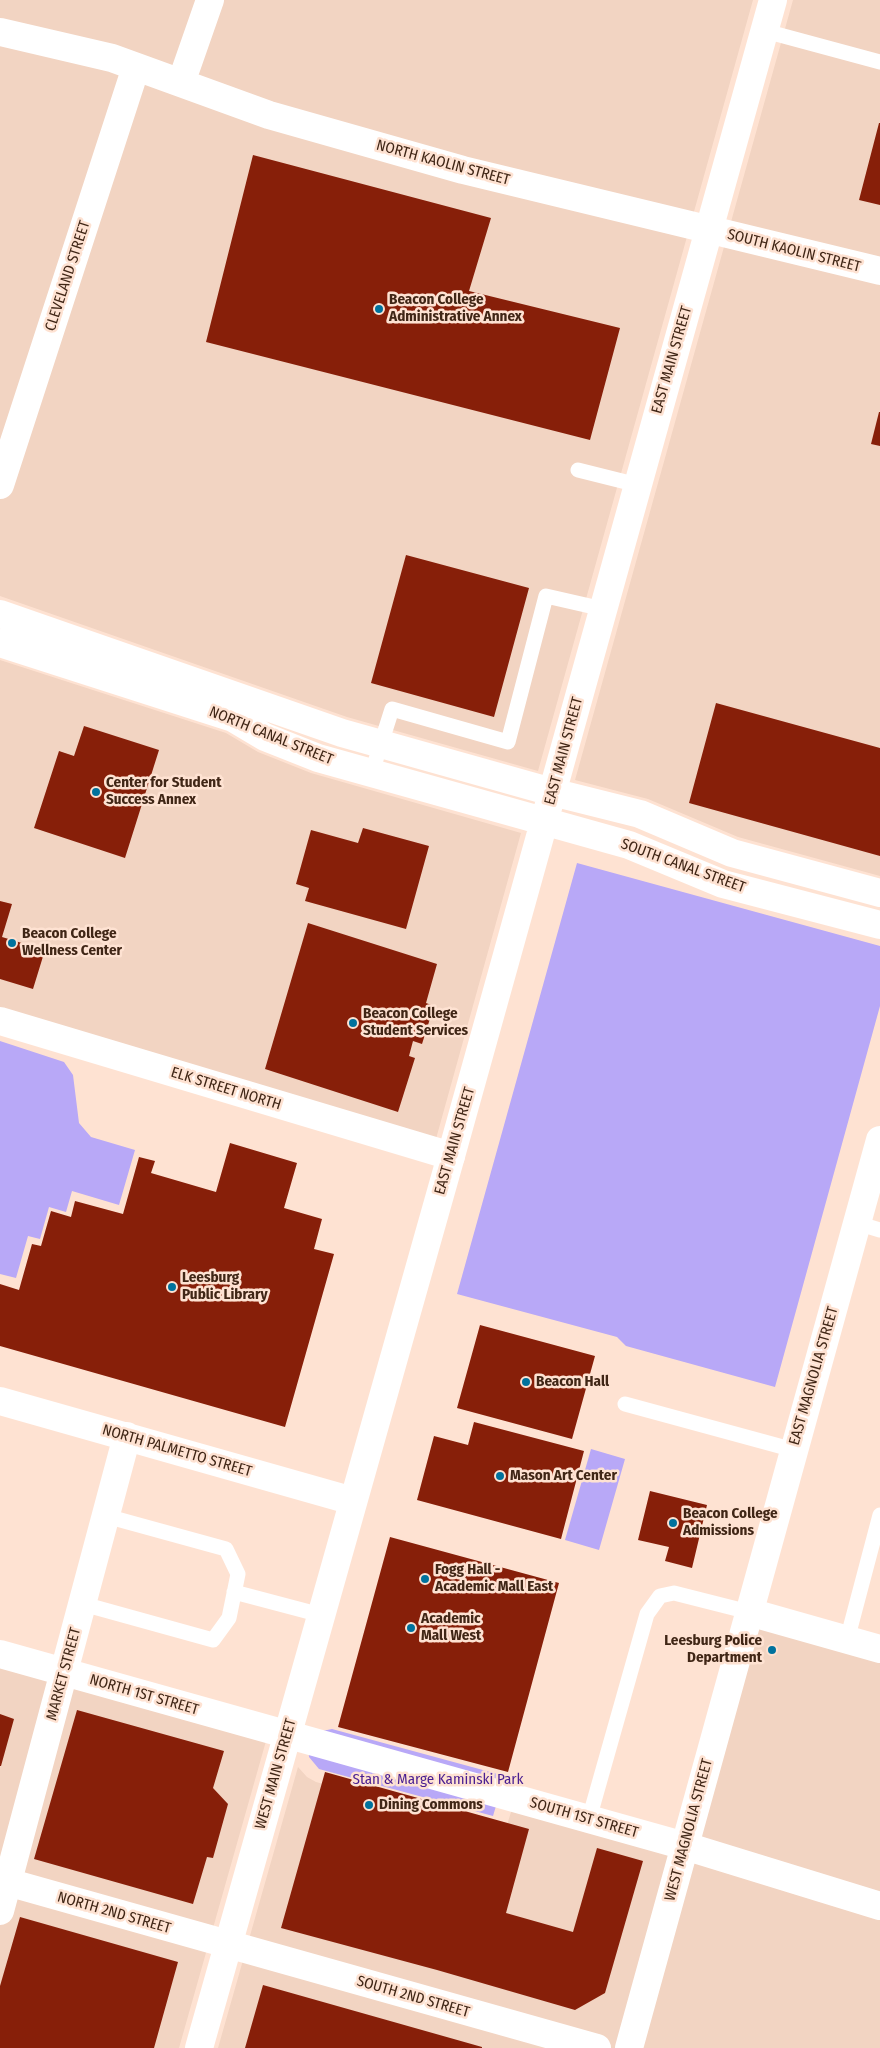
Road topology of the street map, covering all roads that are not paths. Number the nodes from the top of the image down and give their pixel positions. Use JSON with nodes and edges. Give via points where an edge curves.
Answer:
{"nodes":[{"id":1,"x":210,"y":0,"type":"edge"},
{"id":2,"x":773,"y":0,"type":"edge"},
{"id":3,"x":764,"y":31,"type":"junction"},
{"id":4,"x":0,"y":32,"type":"edge"},
{"id":5,"x":880,"y":62,"type":"edge"},
{"id":6,"x":136,"y":67,"type":"junction"},
{"id":7,"x":181,"y":83,"type":"junction"},
{"id":8,"x":709,"y":230,"type":"junction"},
{"id":9,"x":880,"y":272,"type":"edge"},
{"id":10,"x":578,"y":470,"type":"dead end"},
{"id":11,"x":0,"y":485,"type":"edge"},
{"id":12,"x":638,"y":485,"type":"junction"},
{"id":13,"x":603,"y":609,"type":"junction"},
{"id":14,"x":0,"y":614,"type":"edge"},
{"id":15,"x":0,"y":642,"type":"edge"},
{"id":16,"x":381,"y":744,"type":"junction"},
{"id":17,"x":372,"y":772,"type":"junction"},
{"id":18,"x":552,"y":792,"type":"junction"},
{"id":19,"x":544,"y":823,"type":"junction"},
{"id":20,"x":880,"y":894,"type":"edge"},
{"id":21,"x":880,"y":926,"type":"edge"},
{"id":22,"x":0,"y":1021,"type":"edge"},
{"id":23,"x":880,"y":1140,"type":"edge"},
{"id":24,"x":451,"y":1156,"type":"junction"},
{"id":25,"x":868,"y":1226,"type":"edge"},
{"id":26,"x":0,"y":1401,"type":"edge"},
{"id":27,"x":625,"y":1404,"type":"dead end"},
{"id":28,"x":127,"y":1436,"type":"junction"},
{"id":29,"x":794,"y":1450,"type":"junction"},
{"id":30,"x":354,"y":1501,"type":"junction"},
{"id":31,"x":880,"y":1515,"type":"edge"},
{"id":32,"x":106,"y":1516,"type":"junction"},
{"id":33,"x":234,"y":1592,"type":"junction"},
{"id":34,"x":83,"y":1604,"type":"junction"},
{"id":35,"x":749,"y":1612,"type":"junction"},
{"id":36,"x":321,"y":1615,"type":"junction"},
{"id":37,"x":847,"y":1640,"type":"junction"},
{"id":38,"x":880,"y":1649,"type":"edge"},
{"id":39,"x":0,"y":1654,"type":"edge"},
{"id":40,"x":65,"y":1672,"type":"junction"},
{"id":41,"x":287,"y":1735,"type":"junction"},
{"id":42,"x":588,"y":1819,"type":"junction"},
{"id":43,"x":685,"y":1846,"type":"junction"},
{"id":44,"x":4,"y":1881,"type":"edge"},
{"id":45,"x":880,"y":1906,"type":"edge"},
{"id":46,"x":0,"y":1911,"type":"edge"},
{"id":47,"x":228,"y":1946,"type":"junction"},
{"id":48,"x":199,"y":2048,"type":"edge"},
{"id":49,"x":597,"y":2048,"type":"edge"},
{"id":50,"x":628,"y":2048,"type":"edge"}],
"edges":[{"from":1,"to":7,"type":"street"},
{"from":2,"to":3,"type":"street","name":"EAST MAIN STREET"},
{"from":3,"to":5,"type":"lane"},
{"from":3,"to":8,"type":"street","name":"EAST MAIN STREET"},
{"from":4,"to":6,"type":"street","via":[[112,58]]},
{"from":6,"to":7,"type":"street","name":"NORTH KAOLIN STREET"},
{"from":6,"to":11,"type":"street","name":"CLEVELAND STREET"},
{"from":7,"to":8,"type":"street","name":"NORTH KAOLIN STREET","via":[[269,116],[444,164]]},
{"from":8,"to":9,"type":"street","name":"SOUTH KAOLIN STREET"},
{"from":8,"to":12,"type":"street","name":"EAST MAIN STREET"},
{"from":10,"to":12,"type":"lane"},
{"from":12,"to":13,"type":"street","name":"EAST MAIN STREET"},
{"from":13,"to":16,"type":"lane","via":[[546,596],[508,742],[392,709]]},
{"from":13,"to":18,"type":"street","name":"EAST MAIN STREET"},
{"from":14,"to":16,"type":"street"},
{"from":15,"to":17,"type":"street","name":"NORTH CANAL STREET","via":[[234,718],[265,736],[318,758]]},
{"from":16,"to":17,"type":"lane"},
{"from":16,"to":18,"type":"street"},
{"from":17,"to":19,"type":"street","name":"NORTH CANAL STREET"},
{"from":18,"to":19,"type":"street","name":"EAST MAIN STREET"},
{"from":18,"to":20,"type":"street","via":[[640,814],[732,852]]},
{"from":19,"to":21,"type":"street","name":"SOUTH CANAL STREET","via":[[629,845],[723,884]]},
{"from":19,"to":24,"type":"street","name":"EAST MAIN STREET"},
{"from":22,"to":24,"type":"street","name":"ELK STREET NORTH"},
{"from":23,"to":25,"type":"street","name":"EAST MAGNOLIA STREET"},
{"from":24,"to":30,"type":"street","name":"EAST MAIN STREET"},
{"from":25,"to":29,"type":"street","name":"EAST MAGNOLIA STREET"},
{"from":26,"to":28,"type":"street","name":"NORTH PALMETTO STREET"},
{"from":27,"to":29,"type":"lane"},
{"from":28,"to":30,"type":"street","name":"NORTH PALMETTO STREET"},
{"from":28,"to":32,"type":"street","name":"MARKET STREET"},
{"from":29,"to":35,"type":"street","name":"EAST MAGNOLIA STREET"},
{"from":30,"to":36,"type":"street","name":"WEST MAIN STREET"},
{"from":31,"to":37,"type":"lane"},
{"from":32,"to":33,"type":"lane","via":[[226,1549],[238,1574]]},
{"from":32,"to":34,"type":"street","name":"MARKET STREET"},
{"from":33,"to":34,"type":"lane","via":[[229,1618],[212,1640]]},
{"from":33,"to":36,"type":"lane"},
{"from":34,"to":40,"type":"street","name":"MARKET STREET"},
{"from":35,"to":37,"type":"street"},
{"from":35,"to":42,"type":"lane","via":[[674,1593],[660,1596],[647,1614]]},
{"from":35,"to":43,"type":"street","name":"WEST MAGNOLIA STREET"},
{"from":36,"to":41,"type":"street","name":"WEST MAIN STREET"},
{"from":37,"to":38,"type":"street"},
{"from":39,"to":40,"type":"street","name":"NORTH 1ST STREET"},
{"from":40,"to":41,"type":"street","name":"NORTH 1ST STREET"},
{"from":40,"to":44,"type":"street","name":"MARKET STREET"},
{"from":41,"to":42,"type":"street","name":"SOUTH 1ST STREET"},
{"from":41,"to":47,"type":"street","name":"WEST MAIN STREET"},
{"from":42,"to":43,"type":"street","name":"SOUTH 1ST STREET"},
{"from":43,"to":45,"type":"street","name":"SOUTH 1ST STREET"},
{"from":43,"to":50,"type":"street","name":"WEST MAGNOLIA STREET"},
{"from":44,"to":46,"type":"street","name":"MARKET STREET"},
{"from":44,"to":47,"type":"street","name":"NORTH 2ND STREET"},
{"from":47,"to":48,"type":"street","name":"WEST MAIN STREET"},
{"from":47,"to":49,"type":"street","name":"SOUTH 2ND STREET"}]}
